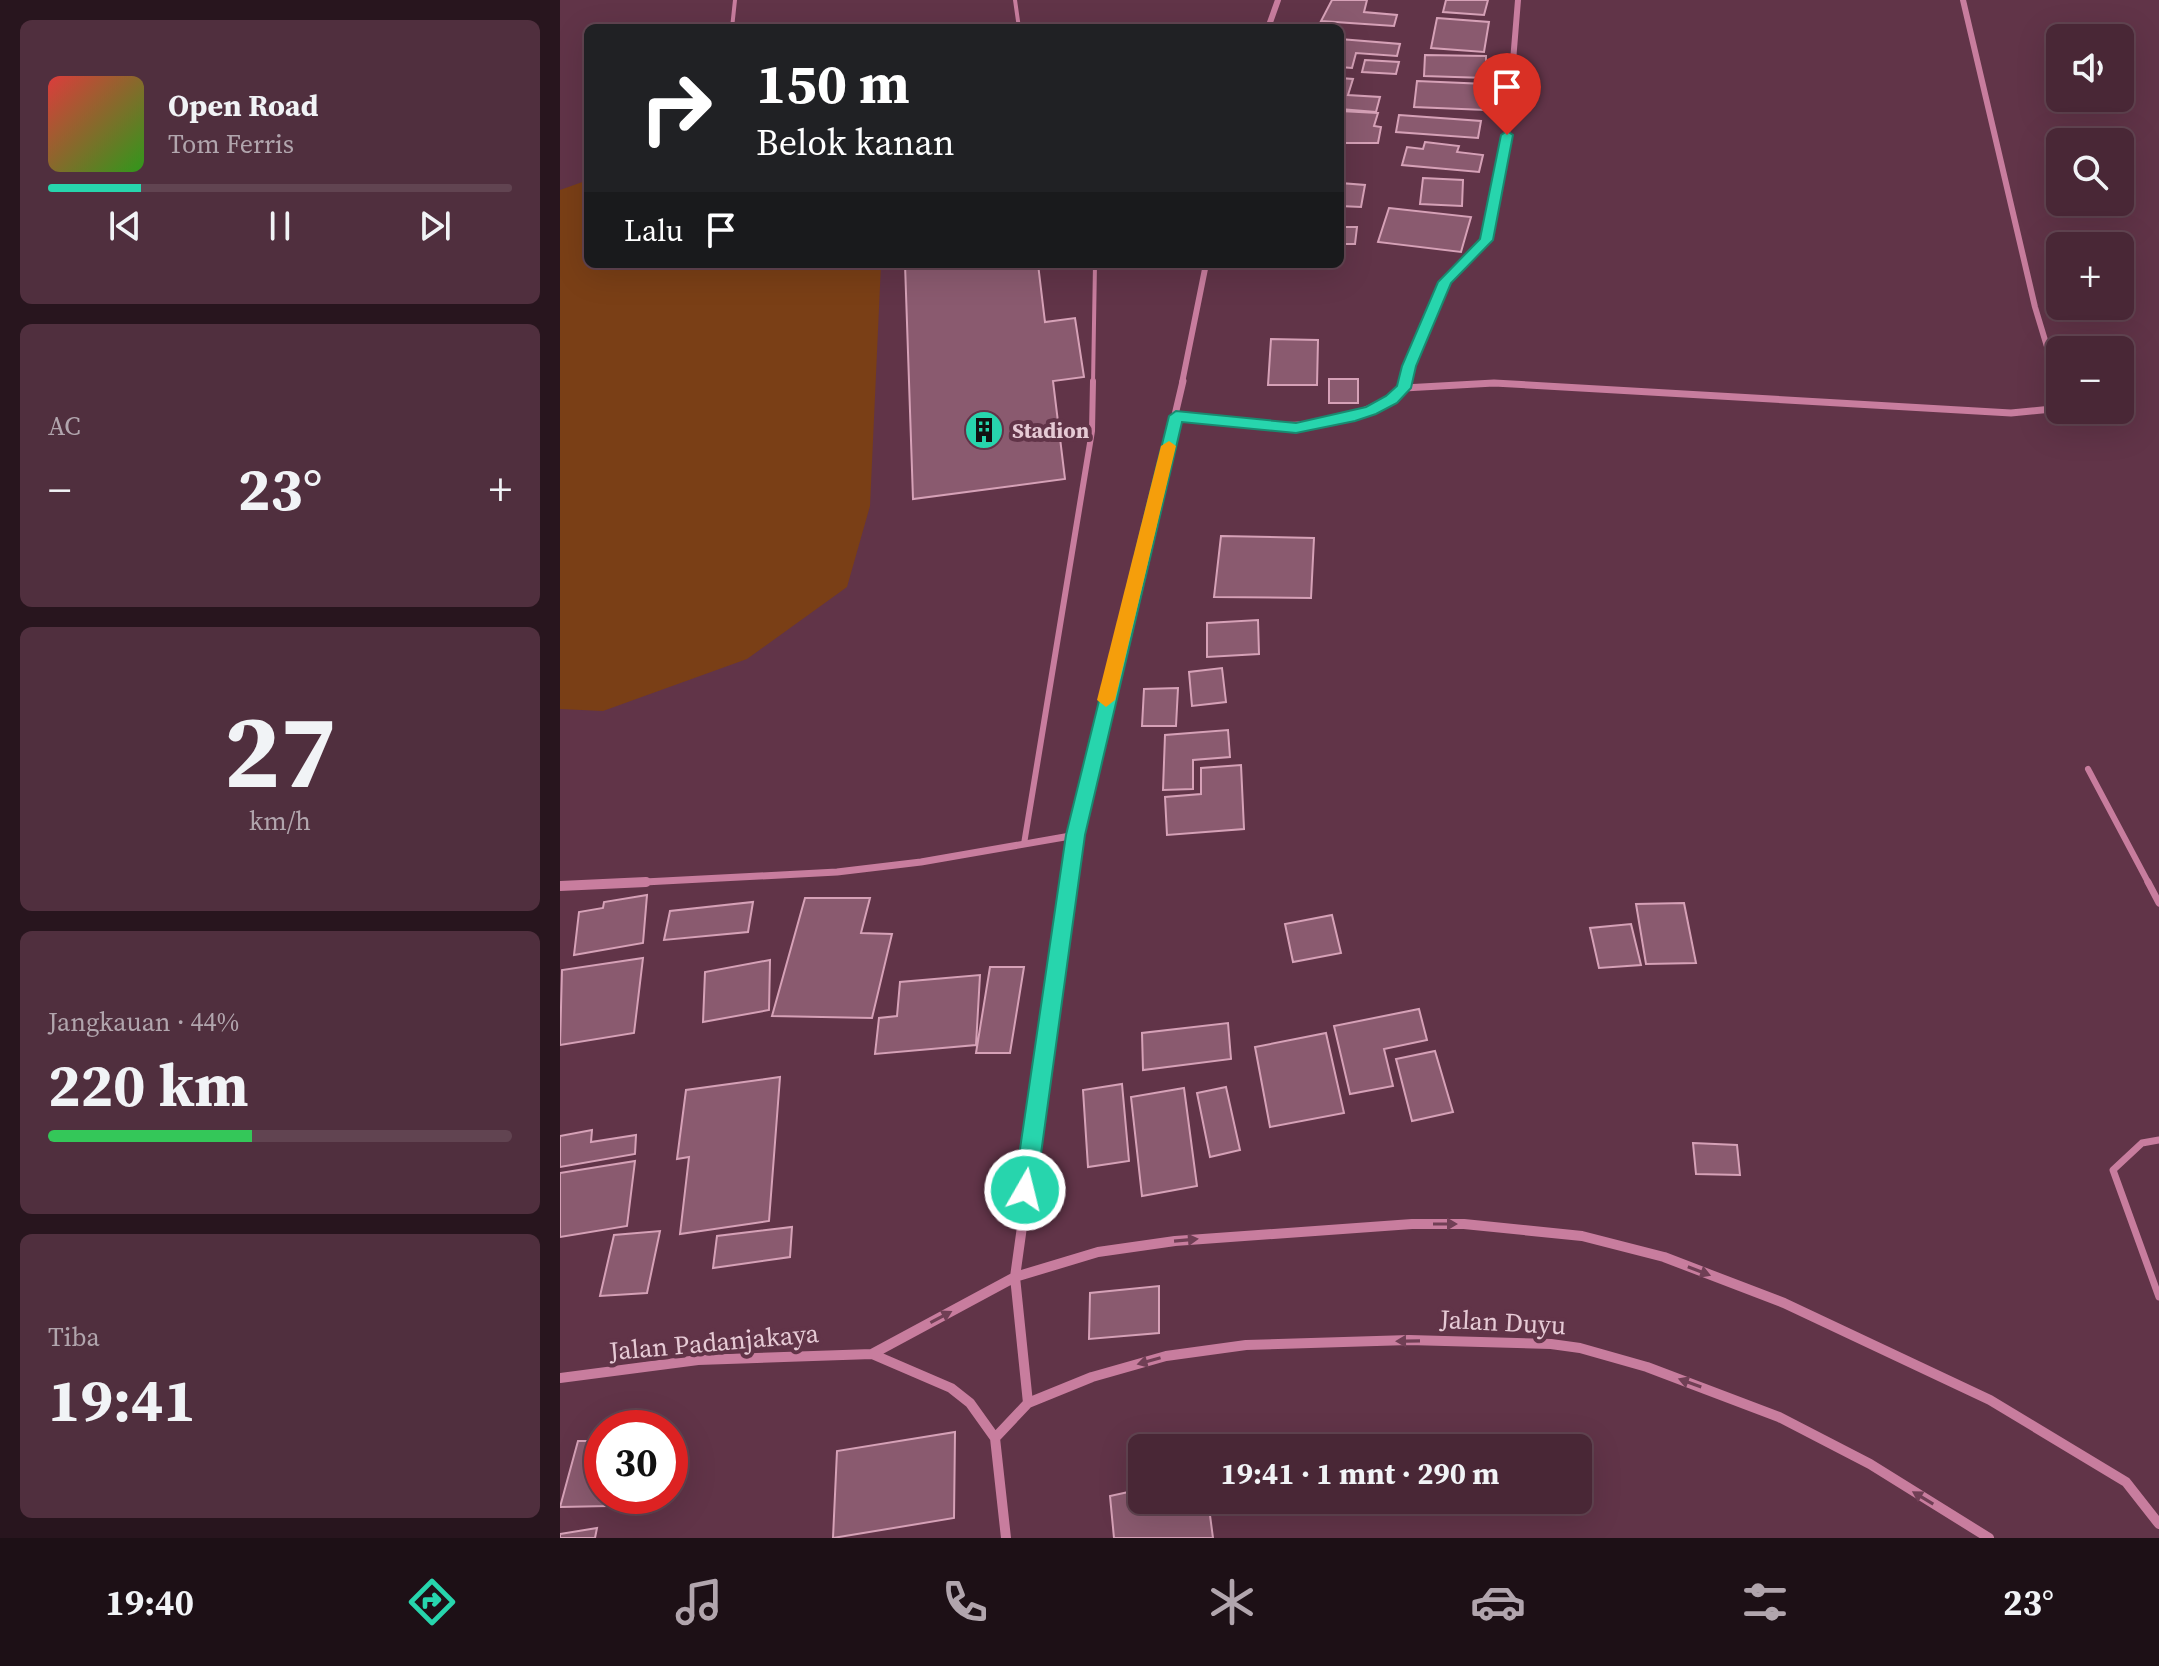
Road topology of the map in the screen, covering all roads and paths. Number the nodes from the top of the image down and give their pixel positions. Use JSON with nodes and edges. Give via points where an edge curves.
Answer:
{"nodes":[{"id":1,"x":735,"y":0,"type":"edge"},
{"id":2,"x":1015,"y":0,"type":"edge"},
{"id":3,"x":1278,"y":0,"type":"edge"},
{"id":4,"x":1518,"y":0,"type":"edge"},
{"id":5,"x":1963,"y":0,"type":"edge"},
{"id":6,"x":732,"y":24,"type":"edge"},
{"id":7,"x":1018,"y":24,"type":"edge"},
{"id":8,"x":1269,"y":24,"type":"edge"},
{"id":9,"x":1095,"y":268,"type":"edge"},
{"id":10,"x":1205,"y":268,"type":"edge"},
{"id":11,"x":2046,"y":340,"type":"edge"},
{"id":12,"x":1404,"y":388,"type":"junction"},
{"id":13,"x":2046,"y":410,"type":"edge"},
{"id":14,"x":1176,"y":416,"type":"junction"},
{"id":15,"x":2088,"y":769,"type":"dead end"},
{"id":16,"x":1076,"y":835,"type":"junction"},
{"id":17,"x":1024,"y":844,"type":"junction"},
{"id":18,"x":560,"y":886,"type":"edge"},
{"id":19,"x":2159,"y":903,"type":"edge"},
{"id":20,"x":2159,"y":1140,"type":"edge"},
{"id":21,"x":1015,"y":1277,"type":"junction"},
{"id":22,"x":2159,"y":1297,"type":"edge"},
{"id":23,"x":872,"y":1354,"type":"junction"},
{"id":24,"x":560,"y":1378,"type":"edge"},
{"id":25,"x":1028,"y":1403,"type":"junction"},
{"id":26,"x":995,"y":1438,"type":"junction"},
{"id":27,"x":2159,"y":1524,"type":"edge"},
{"id":28,"x":1006,"y":1538,"type":"edge"},
{"id":29,"x":1989,"y":1538,"type":"edge"}],
"edges":[{"from":1,"to":6,"type":"lane"},
{"from":2,"to":7,"type":"lane"},
{"from":3,"to":8,"type":"street"},
{"from":4,"to":12,"type":"street","via":[[1507,135],[1489,231],[1473,256],[1445,282]]},
{"from":5,"to":11,"type":"street"},
{"from":9,"to":17,"type":"lane","via":[[1092,431]]},
{"from":10,"to":14,"type":"street"},
{"from":12,"to":13,"type":"street","via":[[1494,383],[2011,413]]},
{"from":12,"to":14,"type":"street","via":[[1371,411],[1317,426]]},
{"from":14,"to":16,"type":"street"},
{"from":15,"to":19,"type":"lane"},
{"from":16,"to":17,"type":"street"},
{"from":16,"to":21,"type":"street"},
{"from":17,"to":18,"type":"street","via":[[837,872]]},
{"from":20,"to":22,"type":"lane","via":[[2142,1143],[2113,1170]]},
{"from":23,"to":21,"type":"street","one_way":true},
{"from":21,"to":25,"type":"street"},
{"from":21,"to":27,"type":"street","one_way":true,"via":[[1098,1252],[1175,1241],[1412,1224],[1479,1225],[1624,1244],[1784,1303],[1990,1400],[2126,1482]]},
{"from":23,"to":24,"type":"street","name":"Jalan Padanjakaya","via":[[698,1360]]},
{"from":23,"to":26,"type":"street","via":[[951,1388],[970,1403]]},
{"from":25,"to":26,"type":"street","name":"Jalan Duyu"},
{"from":29,"to":25,"type":"street","name":"Jalan Duyu","one_way":true,"via":[[1870,1464],[1779,1417],[1580,1348],[1409,1340],[1246,1345],[1166,1356]]},
{"from":26,"to":28,"type":"street"}]}
